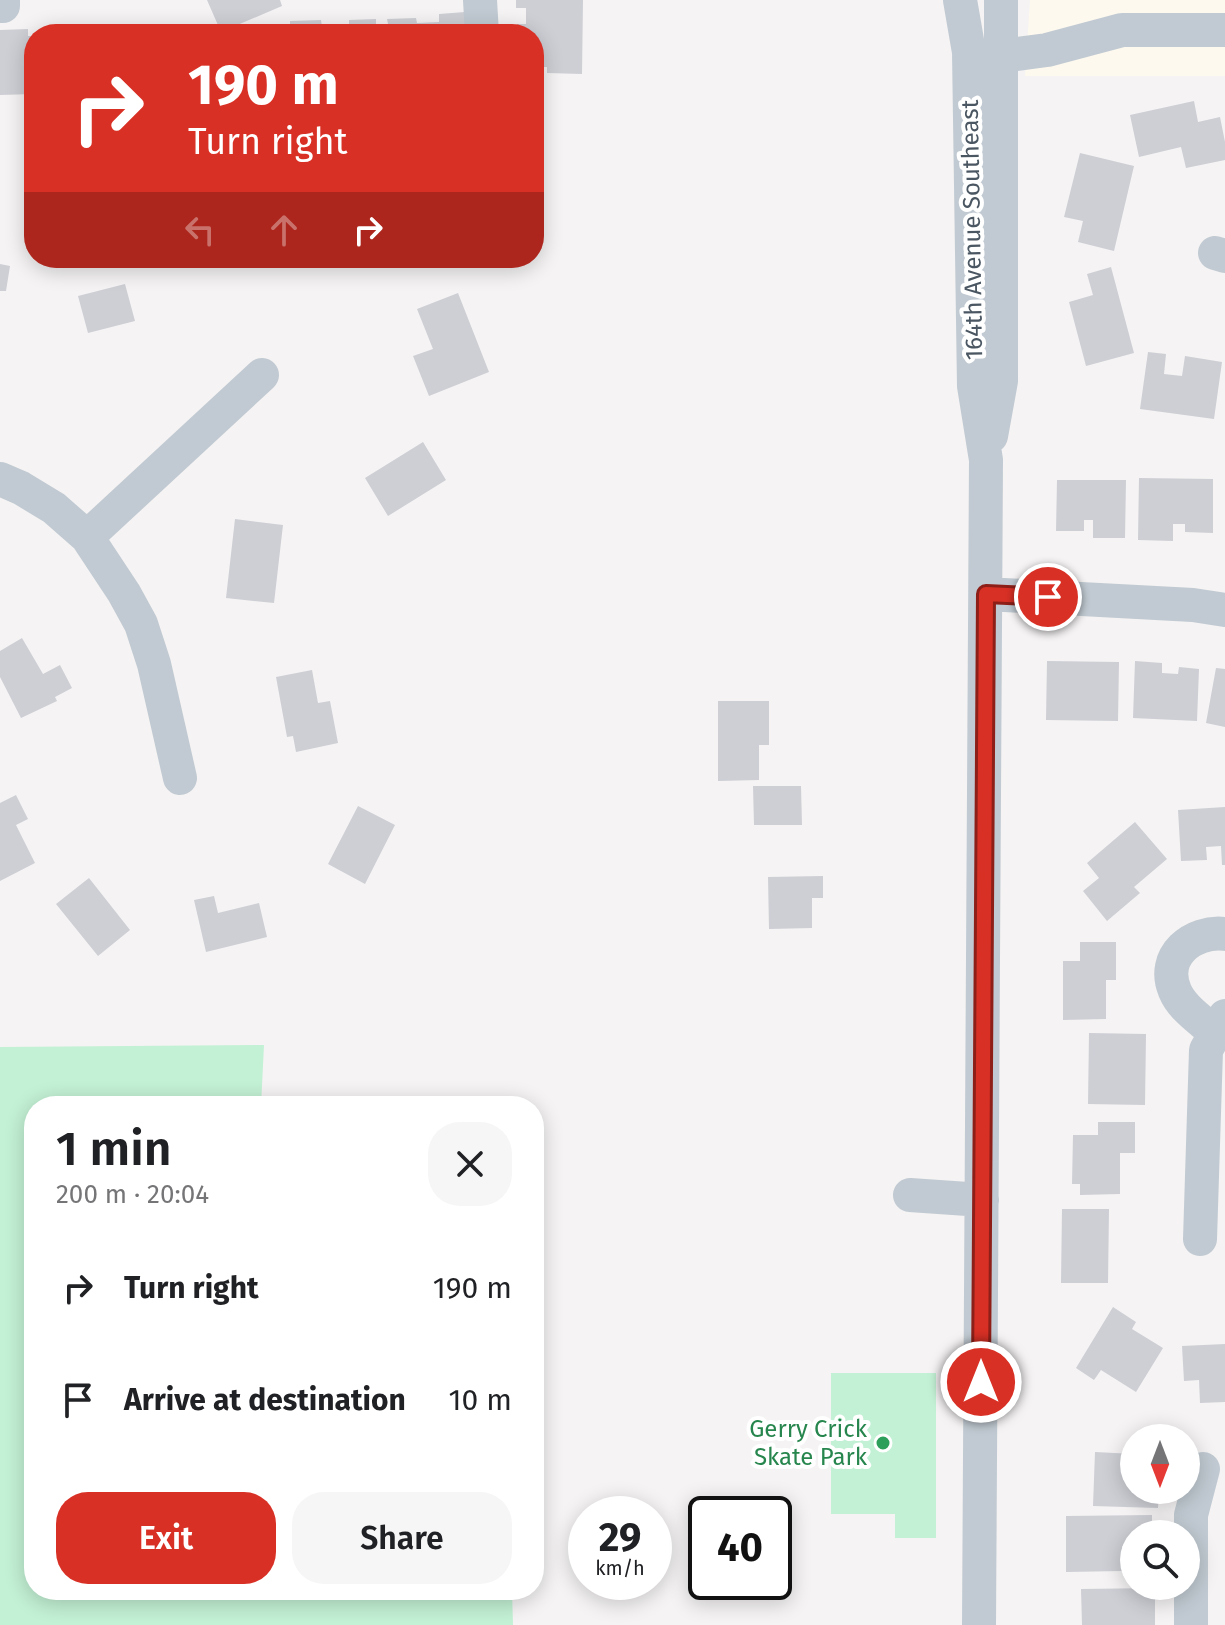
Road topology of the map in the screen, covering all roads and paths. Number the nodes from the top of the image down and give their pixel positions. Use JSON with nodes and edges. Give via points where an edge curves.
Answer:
{"nodes":[{"id":1,"x":3,"y":0,"type":"edge"},
{"id":2,"x":480,"y":0,"type":"edge"},
{"id":3,"x":960,"y":0,"type":"edge"},
{"id":4,"x":1001,"y":0,"type":"edge"},
{"id":5,"x":0,"y":6,"type":"edge"},
{"id":6,"x":481,"y":24,"type":"edge"},
{"id":7,"x":1225,"y":30,"type":"edge"},
{"id":8,"x":1001,"y":56,"type":"junction"},
{"id":9,"x":262,"y":375,"type":"dead end"},
{"id":10,"x":986,"y":460,"type":"junction"},
{"id":11,"x":0,"y":479,"type":"edge"},
{"id":12,"x":87,"y":537,"type":"junction"},
{"id":13,"x":986,"y":594,"type":"junction"},
{"id":14,"x":1225,"y":610,"type":"edge"},
{"id":15,"x":180,"y":778,"type":"dead end"},
{"id":16,"x":1225,"y":934,"type":"edge"},
{"id":17,"x":1219,"y":1024,"type":"edge"},
{"id":18,"x":910,"y":1195,"type":"dead end"},
{"id":19,"x":982,"y":1200,"type":"junction"},
{"id":20,"x":1200,"y":1239,"type":"dead end"},
{"id":21,"x":1203,"y":1469,"type":"dead end"},
{"id":22,"x":979,"y":1625,"type":"edge"},
{"id":23,"x":1191,"y":1625,"type":"edge"}],
"edges":[{"from":1,"to":5,"type":"street"},
{"from":2,"to":6,"type":"street"},
{"from":3,"to":10,"type":"street","name":"164th Avenue Southeast","via":[[969,52],[974,386]]},
{"from":4,"to":8,"type":"street","name":"164th Avenue Southeast"},
{"from":7,"to":8,"type":"street","via":[[1122,30]]},
{"from":8,"to":10,"type":"street","name":"164th Avenue Southeast","via":[[1001,381]]},
{"from":9,"to":12,"type":"street"},
{"from":10,"to":13,"type":"street","name":"164th Avenue Southeast"},
{"from":11,"to":12,"type":"street","via":[[54,508]]},
{"from":12,"to":15,"type":"street","via":[[141,624]]},
{"from":13,"to":14,"type":"street"},
{"from":13,"to":19,"type":"street","name":"164th Avenue Southeast"},
{"from":16,"to":17,"type":"street","via":[[1197,936],[1186,943],[1172,966],[1171,979],[1182,1004]]},
{"from":17,"to":20,"type":"street","via":[[1206,1050],[1203,1081]]},
{"from":18,"to":19,"type":"street"},
{"from":19,"to":22,"type":"street","name":"164th Avenue Southeast"},
{"from":21,"to":23,"type":"street","via":[[1191,1515]]}]}
